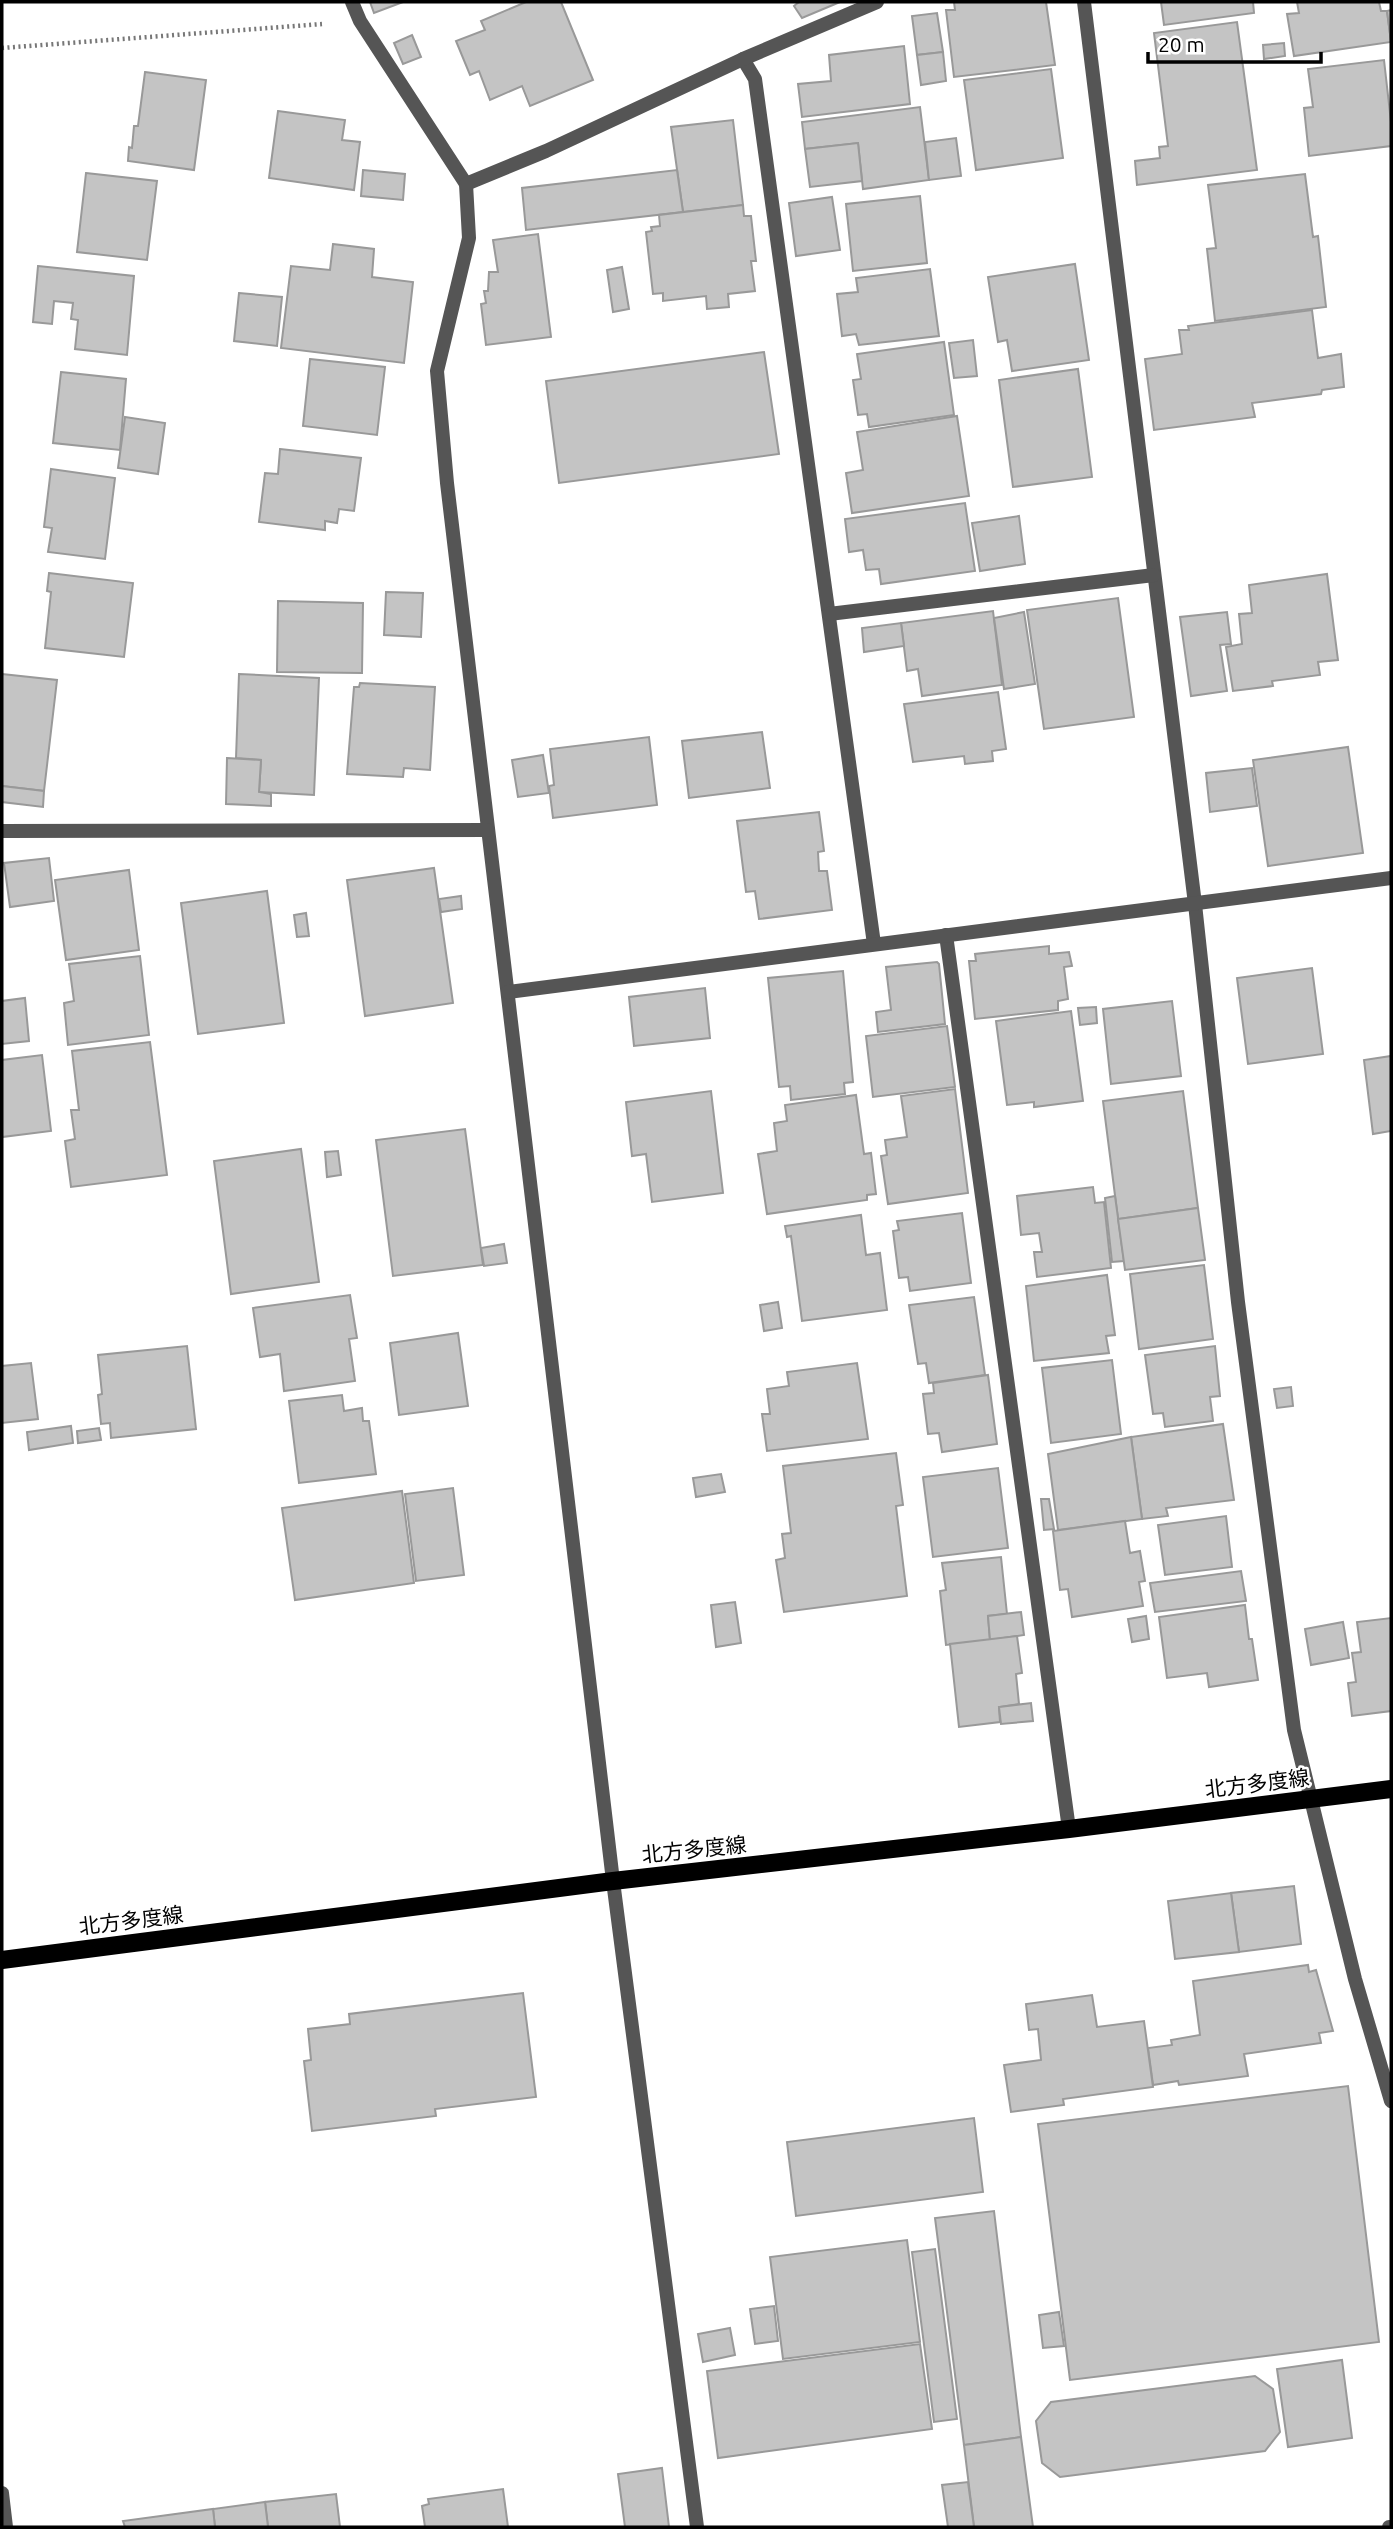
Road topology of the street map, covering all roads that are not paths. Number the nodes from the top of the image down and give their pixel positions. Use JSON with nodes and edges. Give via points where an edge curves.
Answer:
{"nodes":[{"id":1,"x":352,"y":2,"type":"edge"},
{"id":2,"x":877,"y":2,"type":"edge"},
{"id":3,"x":1084,"y":2,"type":"edge"},
{"id":4,"x":743,"y":59,"type":"junction"},
{"id":5,"x":466,"y":184,"type":"junction"},
{"id":6,"x":1154,"y":575,"type":"junction"},
{"id":7,"x":829,"y":614,"type":"junction"},
{"id":8,"x":486,"y":830,"type":"junction"},
{"id":9,"x":2,"y":831,"type":"edge"},
{"id":10,"x":1391,"y":878,"type":"edge"},
{"id":11,"x":1195,"y":904,"type":"junction"},
{"id":12,"x":946,"y":935,"type":"junction"},
{"id":13,"x":874,"y":944,"type":"junction"},
{"id":14,"x":508,"y":992,"type":"junction"},
{"id":15,"x":1391,"y":1789,"type":"edge"},
{"id":16,"x":1311,"y":1799,"type":"junction"},
{"id":17,"x":1069,"y":1829,"type":"junction"},
{"id":18,"x":613,"y":1881,"type":"junction"},
{"id":19,"x":2,"y":1960,"type":"edge"},
{"id":20,"x":1391,"y":2101,"type":"edge"},
{"id":21,"x":2,"y":2493,"type":"edge"},
{"id":22,"x":6,"y":2527,"type":"edge"},
{"id":23,"x":697,"y":2527,"type":"edge"}],
"edges":[{"from":1,"to":5,"type":"street"},
{"from":2,"to":4,"type":"street"},
{"from":3,"to":6,"type":"street"},
{"from":4,"to":5,"type":"street"},
{"from":4,"to":7,"type":"street","via":[[755,79]]},
{"from":5,"to":8,"type":"street","via":[[468,238],[437,372]]},
{"from":6,"to":7,"type":"street"},
{"from":6,"to":11,"type":"street"},
{"from":7,"to":13,"type":"street"},
{"from":8,"to":9,"type":"street"},
{"from":8,"to":14,"type":"street"},
{"from":10,"to":11,"type":"street"},
{"from":11,"to":12,"type":"street"},
{"from":11,"to":16,"type":"street","via":[[1241,1329],[1294,1730]]},
{"from":12,"to":13,"type":"street"},
{"from":12,"to":17,"type":"street"},
{"from":13,"to":14,"type":"street"},
{"from":14,"to":18,"type":"street"},
{"from":15,"to":16,"type":"main road","name":"北方多度線"},
{"from":16,"to":17,"type":"main road","name":"北方多度線"},
{"from":16,"to":20,"type":"street","via":[[1355,1979]]},
{"from":17,"to":18,"type":"main road","name":"北方多度線"},
{"from":18,"to":19,"type":"main road","name":"北方多度線"},
{"from":18,"to":23,"type":"street"},
{"from":21,"to":22,"type":"street"}]}
